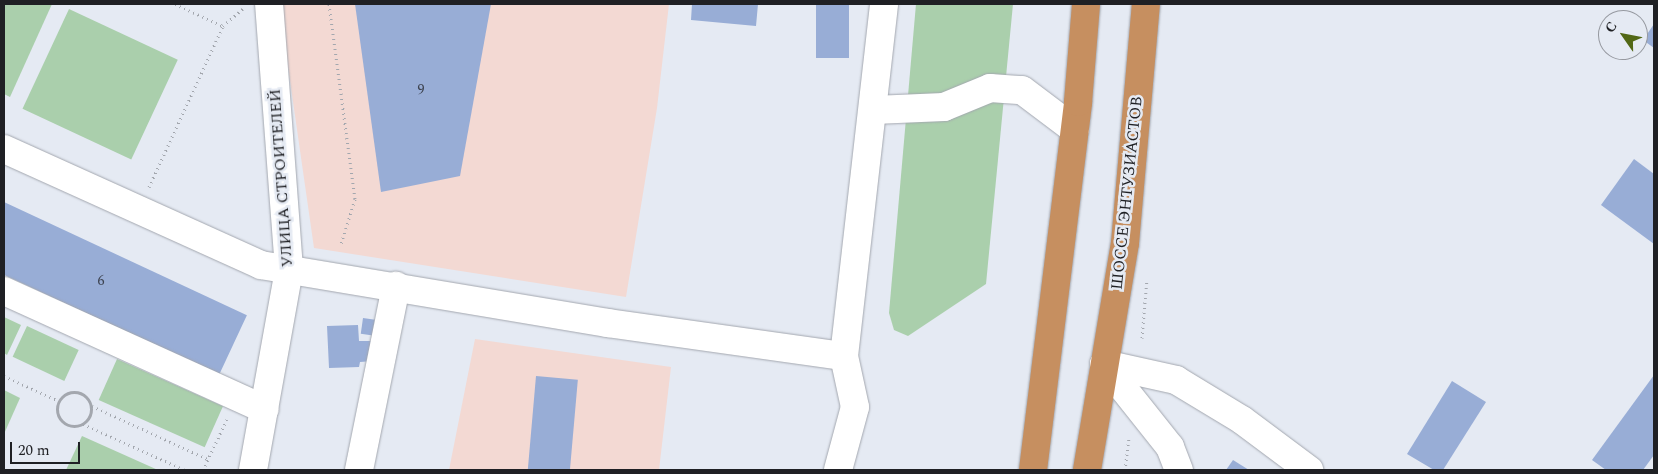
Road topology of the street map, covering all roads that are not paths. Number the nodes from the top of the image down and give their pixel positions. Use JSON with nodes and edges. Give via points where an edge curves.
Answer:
{"nodes":[{"id":1,"x":884,"y":4,"type":"edge"},
{"id":2,"x":1086,"y":4,"type":"edge"},
{"id":3,"x":1146,"y":4,"type":"edge"},
{"id":4,"x":257,"y":5,"type":"edge"},
{"id":5,"x":874,"y":110,"type":"junction"},
{"id":6,"x":1075,"y":130,"type":"junction"},
{"id":7,"x":4,"y":149,"type":"edge"},
{"id":8,"x":289,"y":269,"type":"junction"},
{"id":9,"x":396,"y":286,"type":"junction"},
{"id":10,"x":4,"y":291,"type":"edge"},
{"id":11,"x":844,"y":356,"type":"junction"},
{"id":12,"x":1104,"y":364,"type":"junction"},
{"id":13,"x":264,"y":409,"type":"junction"},
{"id":14,"x":253,"y":470,"type":"edge"},
{"id":15,"x":359,"y":470,"type":"edge"},
{"id":16,"x":838,"y":470,"type":"edge"},
{"id":17,"x":1034,"y":470,"type":"edge"},
{"id":18,"x":1087,"y":470,"type":"edge"},
{"id":19,"x":1179,"y":470,"type":"edge"},
{"id":20,"x":1309,"y":470,"type":"edge"}],
"edges":[{"from":1,"to":5,"type":"street"},
{"from":2,"to":6,"type":"highway"},
{"from":3,"to":12,"type":"highway","name":"ШОССЕ ЭНТУЗИАСТОВ","via":[[1124,243]]},
{"from":4,"to":8,"type":"street","name":"УЛИЦА СТРОИТЕЛЕЙ"},
{"from":5,"to":6,"type":"street","via":[[944,107],[990,88],[1022,90]]},
{"from":5,"to":11,"type":"street"},
{"from":6,"to":17,"type":"highway"},
{"from":7,"to":8,"type":"street","via":[[260,265]]},
{"from":8,"to":9,"type":"street"},
{"from":8,"to":13,"type":"street","name":"УЛИЦА СТРОИТЕЛЕЙ"},
{"from":9,"to":11,"type":"street","via":[[608,322]]},
{"from":9,"to":15,"type":"street"},
{"from":10,"to":13,"type":"street"},
{"from":11,"to":16,"type":"street","via":[[855,407]]},
{"from":12,"to":18,"type":"highway","name":"ШОССЕ ЭНТУЗИАСТОВ"},
{"from":12,"to":19,"type":"street","via":[[1170,447]]},
{"from":12,"to":20,"type":"street","via":[[1176,380],[1242,420]]},
{"from":13,"to":14,"type":"street","name":"УЛИЦА СТРОИТЕЛЕЙ"}]}
